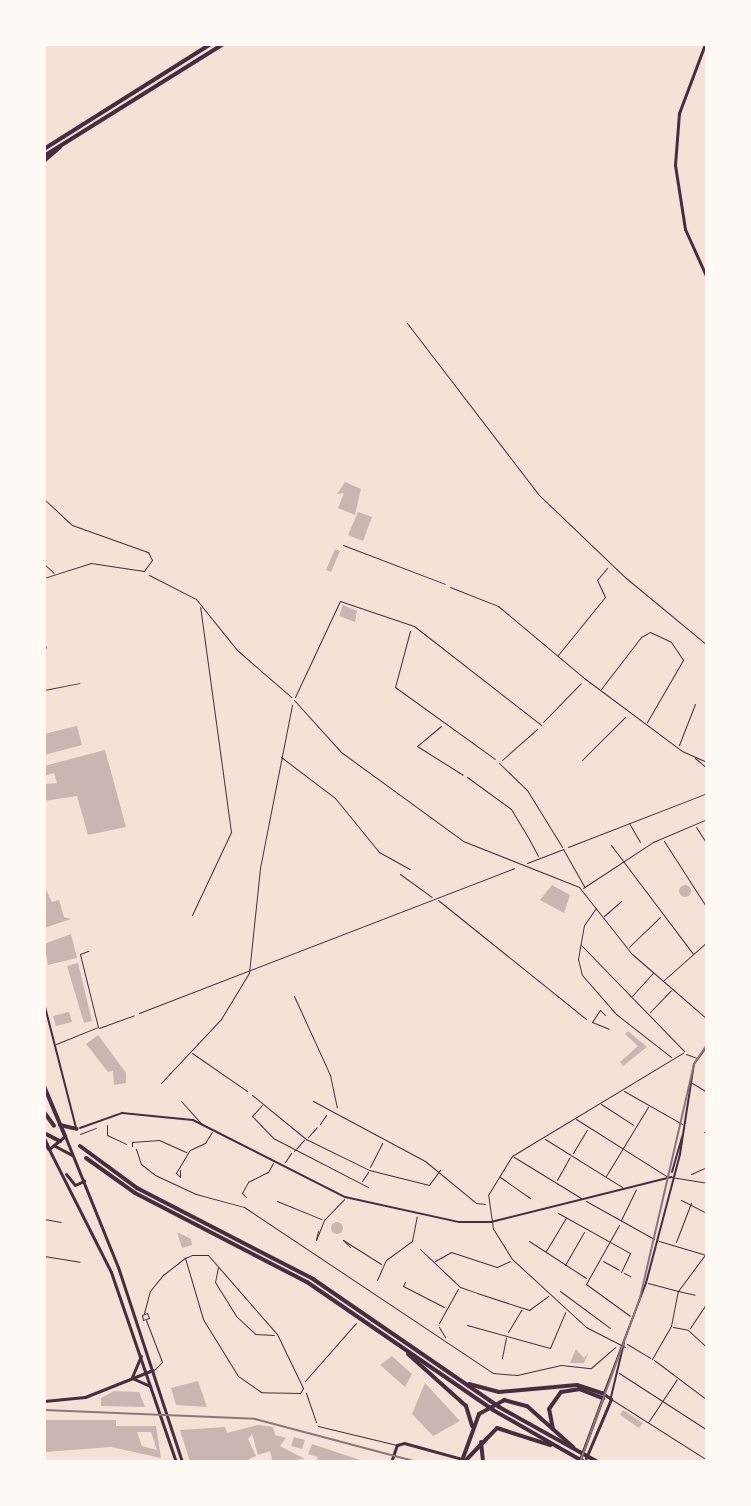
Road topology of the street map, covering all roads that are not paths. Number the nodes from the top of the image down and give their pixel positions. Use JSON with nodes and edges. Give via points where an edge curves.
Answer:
{"nodes":[{"id":1,"x":211,"y":44,"type":"edge"},
{"id":2,"x":223,"y":44,"type":"edge"},
{"id":3,"x":705,"y":44,"type":"edge"},
{"id":4,"x":46,"y":155,"type":"edge"},
{"id":5,"x":707,"y":278,"type":"edge"},
{"id":6,"x":44,"y":499,"type":"edge"},
{"id":7,"x":44,"y":564,"type":"edge"},
{"id":8,"x":607,"y":568,"type":"dead end"},
{"id":9,"x":54,"y":573,"type":"junction"},
{"id":10,"x":44,"y":578,"type":"edge"},
{"id":11,"x":450,"y":587,"type":"road end"},
{"id":12,"x":44,"y":643,"type":"edge"},
{"id":13,"x":46,"y":648,"type":"edge"},
{"id":14,"x":557,"y":656,"type":"junction"},
{"id":15,"x":79,"y":683,"type":"dead end"},
{"id":16,"x":44,"y":690,"type":"edge"},
{"id":17,"x":600,"y":690,"type":"junction"},
{"id":18,"x":695,"y":704,"type":"dead end"},
{"id":19,"x":646,"y":724,"type":"junction"},
{"id":20,"x":541,"y":725,"type":"road end"},
{"id":21,"x":678,"y":747,"type":"junction"},
{"id":22,"x":693,"y":757,"type":"junction"},
{"id":23,"x":707,"y":762,"type":"edge"},
{"id":24,"x":499,"y":763,"type":"road end"},
{"id":25,"x":707,"y":768,"type":"edge"},
{"id":26,"x":467,"y":777,"type":"road end"},
{"id":27,"x":707,"y":819,"type":"edge"},
{"id":28,"x":694,"y":825,"type":"junction"},
{"id":29,"x":663,"y":839,"type":"junction"},
{"id":30,"x":707,"y":844,"type":"edge"},
{"id":31,"x":611,"y":845,"type":"dead end"},
{"id":32,"x":563,"y":849,"type":"junction"},
{"id":33,"x":538,"y":859,"type":"junction"},
{"id":34,"x":622,"y":861,"type":"junction"},
{"id":35,"x":524,"y":864,"type":"junction"},
{"id":36,"x":539,"y":869,"type":"junction"},
{"id":37,"x":584,"y":886,"type":"junction"},
{"id":38,"x":582,"y":890,"type":"junction"},
{"id":39,"x":621,"y":901,"type":"dead end"},
{"id":40,"x":597,"y":907,"type":"junction"},
{"id":41,"x":707,"y":908,"type":"edge"},
{"id":42,"x":604,"y":916,"type":"junction"},
{"id":43,"x":662,"y":916,"type":"junction"},
{"id":44,"x":707,"y":942,"type":"edge"},
{"id":45,"x":580,"y":944,"type":"junction"},
{"id":46,"x":627,"y":949,"type":"junction"},
{"id":47,"x":88,"y":951,"type":"dead end"},
{"id":48,"x":693,"y":954,"type":"junction"},
{"id":49,"x":654,"y":971,"type":"junction"},
{"id":50,"x":664,"y":980,"type":"junction"},
{"id":51,"x":673,"y":988,"type":"junction"},
{"id":52,"x":632,"y":997,"type":"junction"},
{"id":53,"x":44,"y":1003,"type":"edge"},
{"id":54,"x":648,"y":1014,"type":"junction"},
{"id":55,"x":134,"y":1015,"type":"road end"},
{"id":56,"x":707,"y":1019,"type":"edge"},
{"id":57,"x":98,"y":1027,"type":"junction"},
{"id":58,"x":55,"y":1044,"type":"junction"},
{"id":59,"x":707,"y":1046,"type":"edge"},
{"id":60,"x":683,"y":1053,"type":"junction"},
{"id":61,"x":697,"y":1058,"type":"junction"},
{"id":62,"x":673,"y":1059,"type":"junction"},
{"id":63,"x":691,"y":1082,"type":"junction"},
{"id":64,"x":44,"y":1086,"type":"edge"},
{"id":65,"x":623,"y":1088,"type":"junction"},
{"id":66,"x":707,"y":1092,"type":"edge"},
{"id":67,"x":252,"y":1095,"type":"road end"},
{"id":68,"x":181,"y":1101,"type":"dead end"},
{"id":69,"x":313,"y":1101,"type":"dead end"},
{"id":70,"x":599,"y":1102,"type":"junction"},
{"id":71,"x":263,"y":1104,"type":"junction"},
{"id":72,"x":648,"y":1107,"type":"junction"},
{"id":73,"x":44,"y":1112,"type":"edge"},
{"id":74,"x":574,"y":1118,"type":"junction"},
{"id":75,"x":201,"y":1123,"type":"junction"},
{"id":76,"x":685,"y":1124,"type":"junction"},
{"id":77,"x":57,"y":1125,"type":"junction"},
{"id":78,"x":317,"y":1127,"type":"road end"},
{"id":79,"x":635,"y":1127,"type":"junction"},
{"id":80,"x":588,"y":1128,"type":"junction"},
{"id":81,"x":77,"y":1129,"type":"junction"},
{"id":82,"x":214,"y":1129,"type":"junction"},
{"id":83,"x":44,"y":1136,"type":"edge"},
{"id":84,"x":542,"y":1137,"type":"junction"},
{"id":85,"x":62,"y":1138,"type":"junction"},
{"id":86,"x":306,"y":1139,"type":"junction"},
{"id":87,"x":139,"y":1143,"type":"junction"},
{"id":88,"x":80,"y":1146,"type":"dead end"},
{"id":89,"x":623,"y":1148,"type":"junction"},
{"id":90,"x":49,"y":1149,"type":"edge"},
{"id":91,"x":293,"y":1152,"type":"junction"},
{"id":92,"x":188,"y":1153,"type":"junction"},
{"id":93,"x":572,"y":1155,"type":"junction"},
{"id":94,"x":512,"y":1156,"type":"junction"},
{"id":95,"x":75,"y":1158,"type":"junction"},
{"id":96,"x":86,"y":1158,"type":"dead end"},
{"id":97,"x":273,"y":1163,"type":"junction"},
{"id":98,"x":707,"y":1167,"type":"edge"},
{"id":99,"x":61,"y":1169,"type":"junction"},
{"id":100,"x":369,"y":1170,"type":"junction"},
{"id":101,"x":440,"y":1170,"type":"junction"},
{"id":102,"x":182,"y":1176,"type":"road end"},
{"id":103,"x":606,"y":1176,"type":"junction"},
{"id":104,"x":499,"y":1177,"type":"junction"},
{"id":105,"x":671,"y":1177,"type":"junction"},
{"id":106,"x":690,"y":1177,"type":"junction"},
{"id":107,"x":84,"y":1181,"type":"junction"},
{"id":108,"x":665,"y":1181,"type":"junction"},
{"id":109,"x":556,"y":1182,"type":"junction"},
{"id":110,"x":707,"y":1183,"type":"edge"},
{"id":111,"x":361,"y":1184,"type":"junction"},
{"id":112,"x":669,"y":1184,"type":"junction"},
{"id":113,"x":636,"y":1186,"type":"junction"},
{"id":114,"x":368,"y":1187,"type":"dead end"},
{"id":115,"x":623,"y":1189,"type":"junction"},
{"id":116,"x":245,"y":1191,"type":"dead end"},
{"id":117,"x":345,"y":1197,"type":"junction"},
{"id":118,"x":530,"y":1198,"type":"dead end"},
{"id":119,"x":582,"y":1198,"type":"junction"},
{"id":120,"x":681,"y":1200,"type":"dead end"},
{"id":121,"x":277,"y":1201,"type":"dead end"},
{"id":122,"x":488,"y":1203,"type":"junction"},
{"id":123,"x":691,"y":1203,"type":"junction"},
{"id":124,"x":558,"y":1213,"type":"dead end"},
{"id":125,"x":707,"y":1213,"type":"edge"},
{"id":126,"x":417,"y":1216,"type":"junction"},
{"id":127,"x":566,"y":1218,"type":"junction"},
{"id":128,"x":44,"y":1219,"type":"edge"},
{"id":129,"x":324,"y":1220,"type":"junction"},
{"id":130,"x":61,"y":1222,"type":"dead end"},
{"id":131,"x":491,"y":1222,"type":"junction"},
{"id":132,"x":620,"y":1222,"type":"junction"},
{"id":133,"x":585,"y":1229,"type":"junction"},
{"id":134,"x":318,"y":1231,"type":"dead end"},
{"id":135,"x":656,"y":1240,"type":"junction"},
{"id":136,"x":529,"y":1241,"type":"dead end"},
{"id":137,"x":609,"y":1243,"type":"junction"},
{"id":138,"x":675,"y":1245,"type":"junction"},
{"id":139,"x":350,"y":1247,"type":"junction"},
{"id":140,"x":420,"y":1249,"type":"dead end"},
{"id":141,"x":545,"y":1253,"type":"junction"},
{"id":142,"x":706,"y":1255,"type":"edge"},
{"id":143,"x":44,"y":1256,"type":"edge"},
{"id":144,"x":185,"y":1258,"type":"junction"},
{"id":145,"x":512,"y":1259,"type":"junction"},
{"id":146,"x":601,"y":1260,"type":"junction"},
{"id":147,"x":435,"y":1261,"type":"junction"},
{"id":148,"x":80,"y":1262,"type":"dead end"},
{"id":149,"x":219,"y":1264,"type":"junction"},
{"id":150,"x":383,"y":1265,"type":"junction"},
{"id":151,"x":565,"y":1265,"type":"junction"},
{"id":152,"x":621,"y":1272,"type":"junction"},
{"id":153,"x":630,"y":1276,"type":"dead end"},
{"id":154,"x":588,"y":1279,"type":"junction"},
{"id":155,"x":377,"y":1280,"type":"dead end"},
{"id":156,"x":646,"y":1283,"type":"junction"},
{"id":157,"x":460,"y":1287,"type":"junction"},
{"id":158,"x":412,"y":1290,"type":"dead end"},
{"id":159,"x":560,"y":1291,"type":"dead end"},
{"id":160,"x":678,"y":1291,"type":"junction"},
{"id":161,"x":550,"y":1294,"type":"junction"},
{"id":162,"x":695,"y":1295,"type":"dead end"},
{"id":163,"x":574,"y":1302,"type":"junction"},
{"id":164,"x":707,"y":1303,"type":"edge"},
{"id":165,"x":444,"y":1307,"type":"junction"},
{"id":166,"x":522,"y":1308,"type":"junction"},
{"id":167,"x":567,"y":1310,"type":"junction"},
{"id":168,"x":634,"y":1318,"type":"junction"},
{"id":169,"x":439,"y":1323,"type":"road end"},
{"id":170,"x":467,"y":1325,"type":"dead end"},
{"id":171,"x":671,"y":1326,"type":"junction"},
{"id":172,"x":610,"y":1328,"type":"dead end"},
{"id":173,"x":688,"y":1330,"type":"junction"},
{"id":174,"x":277,"y":1334,"type":"junction"},
{"id":175,"x":507,"y":1335,"type":"junction"},
{"id":176,"x":623,"y":1345,"type":"junction"},
{"id":177,"x":401,"y":1346,"type":"junction"},
{"id":178,"x":707,"y":1348,"type":"edge"},
{"id":179,"x":141,"y":1356,"type":"junction"},
{"id":180,"x":502,"y":1358,"type":"dead end"},
{"id":181,"x":652,"y":1359,"type":"junction"},
{"id":182,"x":153,"y":1370,"type":"junction"},
{"id":183,"x":146,"y":1372,"type":"junction"},
{"id":184,"x":619,"y":1373,"type":"junction"},
{"id":185,"x":679,"y":1377,"type":"junction"},
{"id":186,"x":131,"y":1378,"type":"junction"},
{"id":187,"x":458,"y":1380,"type":"junction"},
{"id":188,"x":152,"y":1389,"type":"junction"},
{"id":189,"x":603,"y":1396,"type":"junction"},
{"id":190,"x":611,"y":1399,"type":"junction"},
{"id":191,"x":707,"y":1400,"type":"edge"},
{"id":192,"x":44,"y":1401,"type":"edge"},
{"id":193,"x":663,"y":1401,"type":"junction"},
{"id":194,"x":648,"y":1422,"type":"junction"},
{"id":195,"x":318,"y":1426,"type":"road end"},
{"id":196,"x":471,"y":1428,"type":"junction"},
{"id":197,"x":707,"y":1430,"type":"edge"},
{"id":198,"x":556,"y":1434,"type":"junction"},
{"id":199,"x":483,"y":1437,"type":"junction"},
{"id":200,"x":552,"y":1445,"type":"junction"},
{"id":201,"x":396,"y":1447,"type":"junction"},
{"id":202,"x":465,"y":1449,"type":"junction"},
{"id":203,"x":707,"y":1452,"type":"edge"},
{"id":204,"x":457,"y":1456,"type":"junction"},
{"id":205,"x":704,"y":1458,"type":"junction"},
{"id":206,"x":465,"y":1459,"type":"junction"},
{"id":207,"x":580,"y":1459,"type":"edge"},
{"id":208,"x":707,"y":1460,"type":"edge"},
{"id":209,"x":391,"y":1461,"type":"edge"},
{"id":210,"x":179,"y":1462,"type":"edge"},
{"id":211,"x":473,"y":1462,"type":"edge"},
{"id":212,"x":483,"y":1462,"type":"edge"},
{"id":213,"x":598,"y":1462,"type":"edge"}],
"edges":[{"from":1,"to":4,"type":"highway"},
{"from":2,"to":4,"type":"highway"},
{"from":3,"to":5,"type":"main road","via":[[686,86],[675,165],[685,229]]},
{"from":6,"to":9,"type":"street","via":[[72,525],[152,557],[144,571],[91,563]]},
{"from":7,"to":9,"type":"street"},
{"from":8,"to":14,"type":"street","via":[[597,580],[605,597]]},
{"from":9,"to":10,"type":"street"},
{"from":11,"to":14,"type":"street","via":[[498,606]]},
{"from":12,"to":13,"type":"street"},
{"from":14,"to":17,"type":"street"},
{"from":15,"to":16,"type":"street"},
{"from":17,"to":19,"type":"street"},
{"from":17,"to":19,"type":"street","via":[[641,637],[650,632],[671,642],[683,660]]},
{"from":18,"to":21,"type":"street"},
{"from":19,"to":21,"type":"street"},
{"from":20,"to":35,"type":"street","via":[[414,626],[340,601],[294,700],[333,746],[463,841]]},
{"from":21,"to":22,"type":"street"},
{"from":22,"to":23,"type":"street"},
{"from":22,"to":25,"type":"street"},
{"from":24,"to":32,"type":"street","via":[[527,790]]},
{"from":26,"to":33,"type":"street","via":[[511,809]]},
{"from":27,"to":28,"type":"street"},
{"from":28,"to":29,"type":"street"},
{"from":28,"to":30,"type":"street"},
{"from":29,"to":34,"type":"street"},
{"from":29,"to":41,"type":"street"},
{"from":31,"to":34,"type":"street"},
{"from":32,"to":33,"type":"street"},
{"from":32,"to":37,"type":"street"},
{"from":33,"to":35,"type":"street"},
{"from":33,"to":36,"type":"street"},
{"from":34,"to":37,"type":"street"},
{"from":34,"to":43,"type":"street"},
{"from":35,"to":36,"type":"street"},
{"from":36,"to":38,"type":"street"},
{"from":37,"to":38,"type":"street"},
{"from":38,"to":40,"type":"street"},
{"from":39,"to":42,"type":"street"},
{"from":40,"to":42,"type":"street"},
{"from":40,"to":45,"type":"street","via":[[585,920]]},
{"from":42,"to":46,"type":"street"},
{"from":43,"to":46,"type":"street"},
{"from":43,"to":48,"type":"street"},
{"from":44,"to":48,"type":"street"},
{"from":45,"to":52,"type":"street"},
{"from":45,"to":62,"type":"street","via":[[580,970],[597,994]]},
{"from":46,"to":49,"type":"street"},
{"from":47,"to":57,"type":"street","via":[[80,954]]},
{"from":48,"to":50,"type":"street"},
{"from":49,"to":50,"type":"street"},
{"from":49,"to":52,"type":"street"},
{"from":50,"to":51,"type":"street"},
{"from":51,"to":54,"type":"street"},
{"from":51,"to":56,"type":"street"},
{"from":52,"to":54,"type":"street"},
{"from":53,"to":58,"type":"street"},
{"from":54,"to":60,"type":"street","via":[[684,1045]]},
{"from":55,"to":57,"type":"street"},
{"from":57,"to":58,"type":"street"},
{"from":58,"to":81,"type":"street"},
{"from":59,"to":61,"type":"street"},
{"from":60,"to":61,"type":"street"},
{"from":60,"to":62,"type":"street"},
{"from":61,"to":63,"type":"street"},
{"from":62,"to":65,"type":"street"},
{"from":63,"to":66,"type":"street"},
{"from":63,"to":76,"type":"street"},
{"from":64,"to":77,"type":"highway"},
{"from":65,"to":70,"type":"street"},
{"from":65,"to":72,"type":"street"},
{"from":67,"to":71,"type":"street"},
{"from":68,"to":75,"type":"street"},
{"from":69,"to":101,"type":"street"},
{"from":70,"to":74,"type":"street"},
{"from":70,"to":79,"type":"street"},
{"from":71,"to":86,"type":"street"},
{"from":71,"to":91,"type":"street","via":[[252,1116]]},
{"from":72,"to":76,"type":"street"},
{"from":72,"to":79,"type":"street"},
{"from":73,"to":77,"type":"highway"},
{"from":74,"to":80,"type":"street"},
{"from":74,"to":84,"type":"street"},
{"from":75,"to":81,"type":"street","via":[[122,1113]]},
{"from":75,"to":82,"type":"street"},
{"from":76,"to":105,"type":"street"},
{"from":77,"to":81,"type":"highway"},
{"from":77,"to":85,"type":"highway"},
{"from":78,"to":86,"type":"street"},
{"from":79,"to":89,"type":"street"},
{"from":80,"to":89,"type":"street"},
{"from":80,"to":93,"type":"street"},
{"from":81,"to":85,"type":"street"},
{"from":82,"to":92,"type":"street","via":[[207,1141]]},
{"from":82,"to":97,"type":"street"},
{"from":83,"to":85,"type":"highway"},
{"from":83,"to":90,"type":"highway"},
{"from":84,"to":93,"type":"street"},
{"from":84,"to":94,"type":"street"},
{"from":85,"to":90,"type":"main road"},
{"from":85,"to":95,"type":"main road"},
{"from":86,"to":91,"type":"street"},
{"from":86,"to":100,"type":"street"},
{"from":87,"to":87,"type":"street","via":[[133,1147]]},
{"from":87,"to":92,"type":"street","via":[[162,1141]]},
{"from":88,"to":187,"type":"highway","via":[[137,1188],[313,1279]]},
{"from":89,"to":103,"type":"street"},
{"from":89,"to":105,"type":"street"},
{"from":90,"to":95,"type":"main road"},
{"from":90,"to":99,"type":"main road"},
{"from":91,"to":111,"type":"street"},
{"from":92,"to":102,"type":"street"},
{"from":93,"to":103,"type":"street"},
{"from":93,"to":109,"type":"street"},
{"from":94,"to":104,"type":"street"},
{"from":94,"to":109,"type":"street"},
{"from":95,"to":107,"type":"main road"},
{"from":96,"to":177,"type":"highway","via":[[135,1193],[307,1282]]},
{"from":97,"to":116,"type":"street","via":[[268,1172],[248,1182]]},
{"from":97,"to":117,"type":"street"},
{"from":98,"to":106,"type":"street","via":[[694,1169]]},
{"from":99,"to":107,"type":"main road","via":[[75,1185]]},
{"from":99,"to":179,"type":"main road","via":[[111,1272]]},
{"from":100,"to":101,"type":"street","via":[[429,1185]]},
{"from":100,"to":111,"type":"street"},
{"from":101,"to":122,"type":"street","via":[[476,1203]]},
{"from":103,"to":115,"type":"street"},
{"from":104,"to":118,"type":"street"},
{"from":104,"to":122,"type":"street"},
{"from":105,"to":106,"type":"street"},
{"from":105,"to":108,"type":"street"},
{"from":105,"to":112,"type":"street"},
{"from":106,"to":110,"type":"street"},
{"from":107,"to":182,"type":"main road"},
{"from":108,"to":112,"type":"street"},
{"from":108,"to":113,"type":"street"},
{"from":109,"to":119,"type":"street"},
{"from":111,"to":114,"type":"street"},
{"from":112,"to":135,"type":"street"},
{"from":113,"to":115,"type":"street"},
{"from":113,"to":132,"type":"street"},
{"from":115,"to":119,"type":"street"},
{"from":117,"to":126,"type":"street"},
{"from":117,"to":129,"type":"street","via":[[340,1209]]},
{"from":119,"to":131,"type":"street"},
{"from":119,"to":132,"type":"street"},
{"from":120,"to":123,"type":"street"},
{"from":121,"to":129,"type":"street"},
{"from":122,"to":131,"type":"street"},
{"from":123,"to":125,"type":"street"},
{"from":123,"to":138,"type":"street"},
{"from":124,"to":127,"type":"street"},
{"from":126,"to":131,"type":"street"},
{"from":126,"to":150,"type":"street","via":[[409,1244]]},
{"from":127,"to":133,"type":"street"},
{"from":127,"to":141,"type":"street"},
{"from":128,"to":130,"type":"street"},
{"from":129,"to":134,"type":"street"},
{"from":131,"to":145,"type":"street"},
{"from":132,"to":135,"type":"street"},
{"from":132,"to":137,"type":"street"},
{"from":133,"to":137,"type":"street"},
{"from":133,"to":151,"type":"street"},
{"from":135,"to":138,"type":"street"},
{"from":135,"to":156,"type":"street"},
{"from":136,"to":141,"type":"street"},
{"from":137,"to":146,"type":"street"},
{"from":137,"to":152,"type":"street","via":[[630,1253]]},
{"from":138,"to":142,"type":"street"},
{"from":139,"to":139,"type":"street","via":[[348,1242],[342,1243]]},
{"from":139,"to":150,"type":"street"},
{"from":140,"to":147,"type":"street"},
{"from":141,"to":151,"type":"street"},
{"from":142,"to":160,"type":"street"},
{"from":143,"to":148,"type":"street"},
{"from":144,"to":149,"type":"street","via":[[200,1253]]},
{"from":144,"to":174,"type":"street","via":[[207,1328],[245,1383],[271,1394],[295,1394],[303,1388]]},
{"from":144,"to":182,"type":"street","via":[[153,1285],[144,1313],[162,1362]]},
{"from":145,"to":147,"type":"street","via":[[499,1267],[451,1252]]},
{"from":145,"to":161,"type":"street"},
{"from":146,"to":152,"type":"street"},
{"from":146,"to":154,"type":"street"},
{"from":147,"to":157,"type":"street"},
{"from":149,"to":174,"type":"street"},
{"from":149,"to":174,"type":"street","via":[[215,1282],[241,1322],[255,1334]]},
{"from":150,"to":155,"type":"street"},
{"from":151,"to":154,"type":"street"},
{"from":152,"to":153,"type":"street"},
{"from":154,"to":168,"type":"street","via":[[586,1284]]},
{"from":156,"to":160,"type":"street"},
{"from":156,"to":168,"type":"street"},
{"from":157,"to":165,"type":"street"},
{"from":157,"to":166,"type":"street"},
{"from":158,"to":165,"type":"street"},
{"from":159,"to":163,"type":"street"},
{"from":160,"to":162,"type":"street"},
{"from":160,"to":171,"type":"street"},
{"from":161,"to":166,"type":"street","via":[[535,1308]]},
{"from":161,"to":167,"type":"street"},
{"from":163,"to":167,"type":"street"},
{"from":163,"to":172,"type":"street"},
{"from":164,"to":173,"type":"street"},
{"from":165,"to":169,"type":"street"},
{"from":166,"to":175,"type":"street"},
{"from":167,"to":175,"type":"street","via":[[550,1348]]},
{"from":167,"to":176,"type":"street"},
{"from":168,"to":176,"type":"street"},
{"from":170,"to":175,"type":"street"},
{"from":171,"to":173,"type":"street"},
{"from":171,"to":181,"type":"street"},
{"from":173,"to":178,"type":"street"},
{"from":175,"to":180,"type":"street"},
{"from":176,"to":181,"type":"street"},
{"from":176,"to":184,"type":"street"},
{"from":176,"to":189,"type":"street"},
{"from":177,"to":196,"type":"highway","via":[[466,1406]]},
{"from":177,"to":200,"type":"highway"},
{"from":179,"to":183,"type":"main road"},
{"from":179,"to":186,"type":"main road"},
{"from":181,"to":185,"type":"street"},
{"from":182,"to":183,"type":"main road"},
{"from":182,"to":210,"type":"main road"},
{"from":183,"to":186,"type":"main road"},
{"from":183,"to":188,"type":"main road"},
{"from":184,"to":190,"type":"street"},
{"from":184,"to":193,"type":"street"},
{"from":185,"to":191,"type":"street"},
{"from":185,"to":193,"type":"street"},
{"from":186,"to":188,"type":"main road"},
{"from":186,"to":192,"type":"main road","via":[[85,1397]]},
{"from":187,"to":189,"type":"highway","via":[[491,1392],[573,1385]]},
{"from":187,"to":207,"type":"highway"},
{"from":188,"to":210,"type":"main road"},
{"from":189,"to":190,"type":"main road"},
{"from":189,"to":198,"type":"highway","via":[[579,1389],[559,1394],[548,1415]]},
{"from":189,"to":207,"type":"main road"},
{"from":190,"to":194,"type":"street"},
{"from":190,"to":207,"type":"main road"},
{"from":193,"to":194,"type":"street"},
{"from":193,"to":197,"type":"street"},
{"from":194,"to":205,"type":"street"},
{"from":195,"to":201,"type":"street"},
{"from":196,"to":198,"type":"highway","via":[[484,1409],[504,1400],[527,1406]]},
{"from":196,"to":202,"type":"highway"},
{"from":198,"to":207,"type":"highway"},
{"from":199,"to":200,"type":"highway","via":[[502,1428]]},
{"from":199,"to":206,"type":"highway"},
{"from":199,"to":212,"type":"highway"},
{"from":200,"to":207,"type":"highway"},
{"from":201,"to":204,"type":"main road"},
{"from":201,"to":209,"type":"main road"},
{"from":202,"to":204,"type":"highway"},
{"from":202,"to":206,"type":"highway"},
{"from":203,"to":205,"type":"street"},
{"from":204,"to":206,"type":"main road"},
{"from":205,"to":208,"type":"street"},
{"from":206,"to":211,"type":"main road"},
{"from":207,"to":213,"type":"highway"}]}
